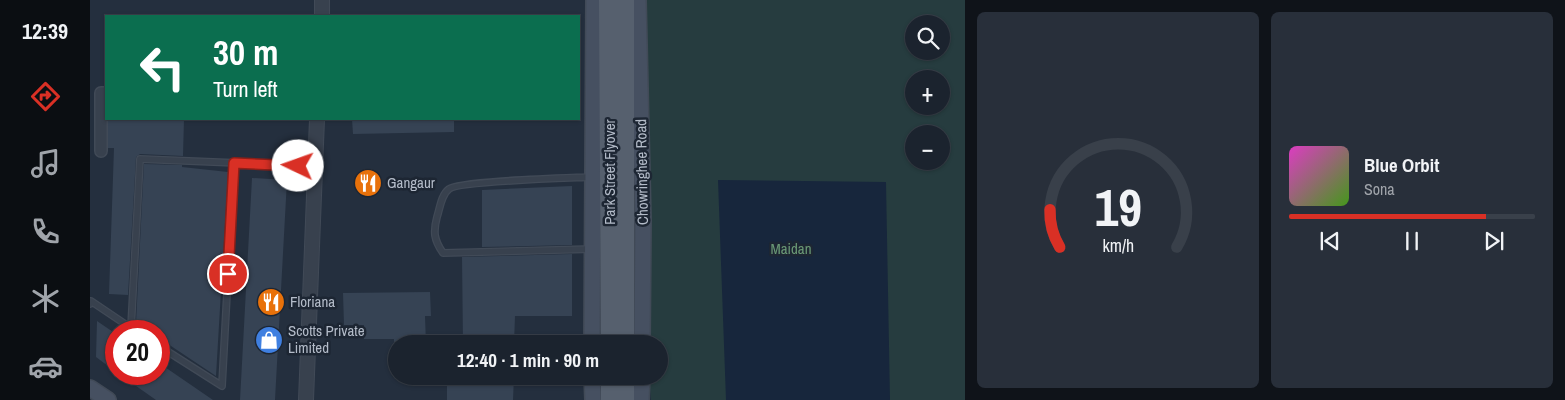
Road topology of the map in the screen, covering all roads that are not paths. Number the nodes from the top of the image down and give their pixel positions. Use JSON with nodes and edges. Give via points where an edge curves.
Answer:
{"nodes":[{"id":1,"x":322,"y":0,"type":"edge"},
{"id":2,"x":594,"y":0,"type":"edge"},
{"id":3,"x":608,"y":0,"type":"edge"},
{"id":4,"x":625,"y":0,"type":"edge"},
{"id":5,"x":638,"y":0,"type":"edge"},
{"id":6,"x":322,"y":15,"type":"edge"},
{"id":7,"x":105,"y":93,"type":"edge"},
{"id":8,"x":317,"y":120,"type":"edge"},
{"id":9,"x":100,"y":150,"type":"dead end"},
{"id":10,"x":234,"y":163,"type":"junction"},
{"id":11,"x":315,"y":166,"type":"junction"},
{"id":12,"x":586,"y":177,"type":"junction"},
{"id":13,"x":586,"y":249,"type":"junction"},
{"id":14,"x":90,"y":304,"type":"edge"},
{"id":15,"x":118,"y":320,"type":"edge"},
{"id":16,"x":133,"y":320,"type":"edge"},
{"id":17,"x":591,"y":335,"type":"edge"},
{"id":18,"x":610,"y":335,"type":"edge"},
{"id":19,"x":625,"y":335,"type":"edge"},
{"id":20,"x":642,"y":335,"type":"edge"},
{"id":21,"x":170,"y":353,"type":"edge"},
{"id":22,"x":592,"y":385,"type":"edge"},
{"id":23,"x":610,"y":385,"type":"edge"},
{"id":24,"x":625,"y":385,"type":"edge"},
{"id":25,"x":642,"y":385,"type":"edge"},
{"id":26,"x":90,"y":388,"type":"edge"},
{"id":27,"x":108,"y":400,"type":"edge"},
{"id":28,"x":306,"y":400,"type":"edge"},
{"id":29,"x":593,"y":400,"type":"edge"},
{"id":30,"x":610,"y":400,"type":"edge"},
{"id":31,"x":625,"y":400,"type":"edge"},
{"id":32,"x":641,"y":400,"type":"edge"}],
"edges":[{"from":1,"to":6,"type":"street"},
{"from":2,"to":12,"type":"main road"},
{"from":3,"to":18,"type":"main road","name":"Park Street Flyover"},
{"from":4,"to":19,"type":"main road","name":"Park Street Flyover"},
{"from":5,"to":20,"type":"main road","name":"Chowringhee Road"},
{"from":7,"to":9,"type":"street","via":[[101,93]]},
{"from":8,"to":11,"type":"street"},
{"from":10,"to":11,"type":"lane"},
{"from":10,"to":16,"type":"lane","via":[[140,160]]},
{"from":10,"to":21,"type":"lane","via":[[222,386]]},
{"from":11,"to":28,"type":"street"},
{"from":12,"to":13,"type":"main road"},
{"from":12,"to":13,"type":"lane","via":[[468,184],[450,188],[443,197],[434,226],[436,243],[443,253]]},
{"from":13,"to":17,"type":"main road"},
{"from":14,"to":15,"type":"lane"},
{"from":22,"to":29,"type":"main road"},
{"from":23,"to":30,"type":"main road"},
{"from":24,"to":31,"type":"main road"},
{"from":25,"to":32,"type":"main road"},
{"from":26,"to":27,"type":"main road"}]}
